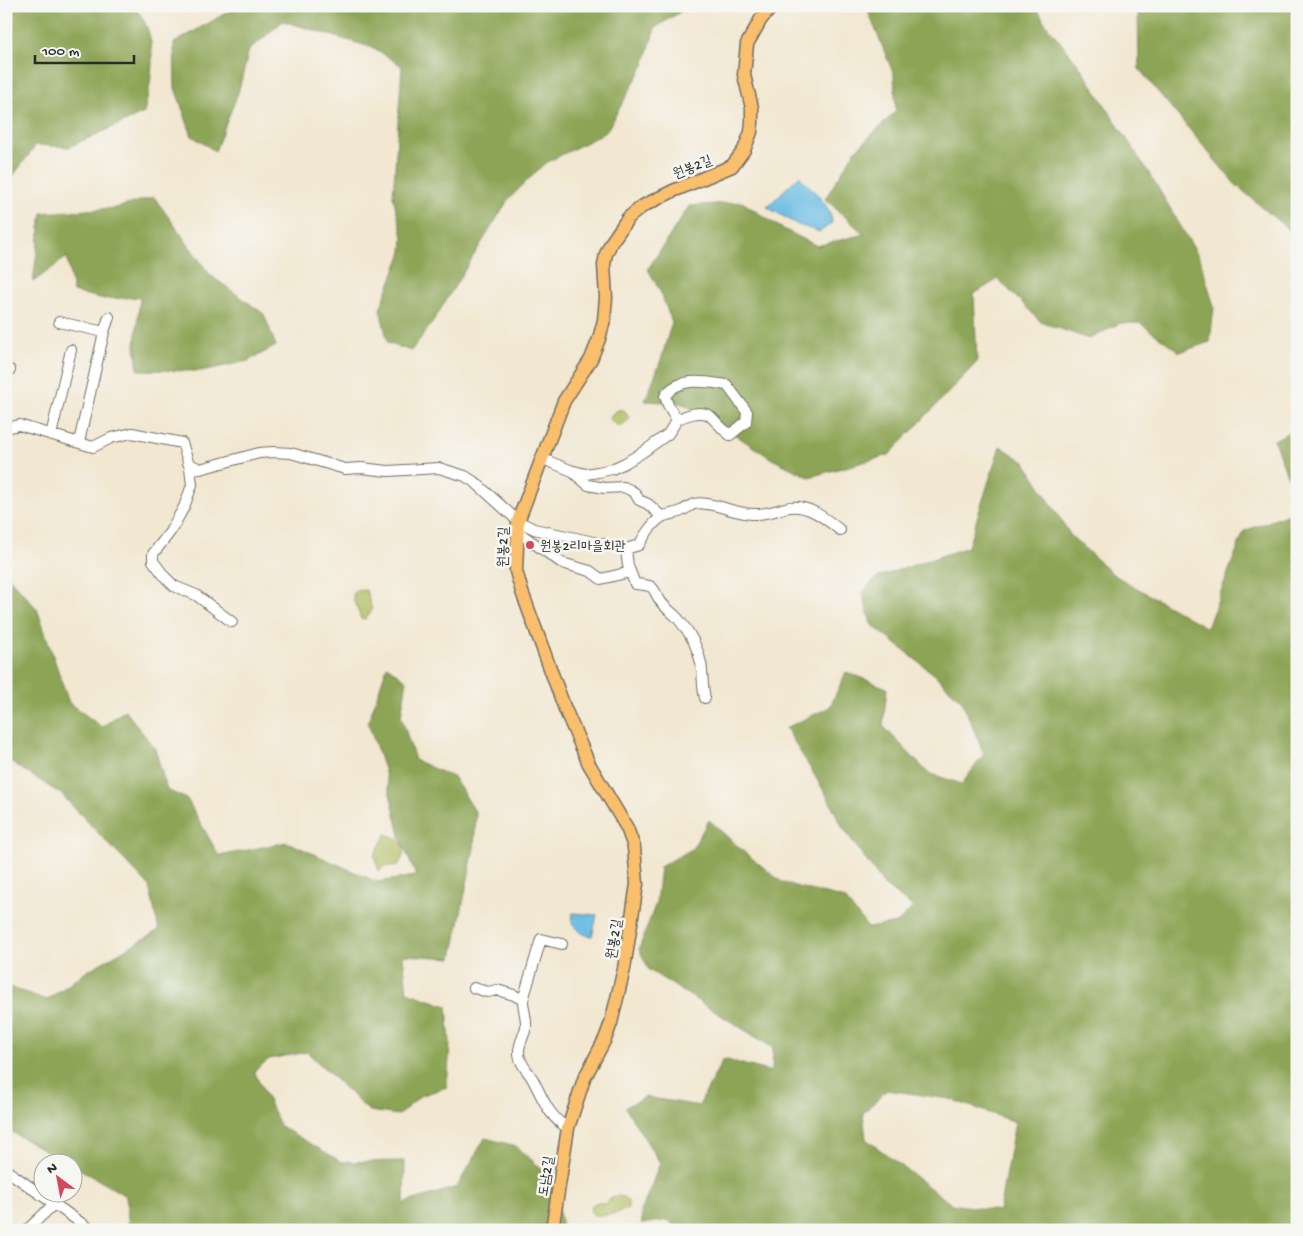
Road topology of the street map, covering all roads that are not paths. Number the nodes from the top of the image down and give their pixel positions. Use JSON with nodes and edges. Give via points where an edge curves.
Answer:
{"nodes":[{"id":1,"x":774,"y":6,"type":"edge"},
{"id":2,"x":109,"y":317,"type":"dead end"},
{"id":3,"x":59,"y":322,"type":"dead end"},
{"id":4,"x":104,"y":332,"type":"junction"},
{"id":5,"x":71,"y":350,"type":"dead end"},
{"id":6,"x":677,"y":420,"type":"junction"},
{"id":7,"x":6,"y":428,"type":"edge"},
{"id":8,"x":51,"y":435,"type":"junction"},
{"id":9,"x":79,"y":442,"type":"junction"},
{"id":10,"x":543,"y":458,"type":"junction"},
{"id":11,"x":188,"y":463,"type":"junction"},
{"id":12,"x":570,"y":470,"type":"junction"},
{"id":13,"x":662,"y":517,"type":"junction"},
{"id":14,"x":518,"y":526,"type":"junction"},
{"id":15,"x":840,"y":530,"type":"dead end"},
{"id":16,"x":626,"y":549,"type":"junction"},
{"id":17,"x":630,"y":572,"type":"junction"},
{"id":18,"x":232,"y":622,"type":"dead end"},
{"id":19,"x":705,"y":698,"type":"dead end"},
{"id":20,"x":562,"y":944,"type":"dead end"},
{"id":21,"x":474,"y":988,"type":"dead end"},
{"id":22,"x":523,"y":1000,"type":"junction"},
{"id":23,"x":568,"y":1128,"type":"junction"},
{"id":24,"x":6,"y":1170,"type":"edge"},
{"id":25,"x":32,"y":1188,"type":"edge"},
{"id":26,"x":54,"y":1204,"type":"joint"},
{"id":27,"x":27,"y":1230,"type":"edge"},
{"id":28,"x":91,"y":1230,"type":"edge"},
{"id":29,"x":552,"y":1230,"type":"edge"}],
"edges":[{"from":1,"to":10,"type":"main road","name":"원봉2길","via":[[761,19],[748,44],[744,75],[752,123],[744,150],[732,166],[643,206],[618,232],[604,265],[606,298],[599,339],[591,359],[564,401]]},
{"from":2,"to":4,"type":"street"},
{"from":3,"to":4,"type":"street"},
{"from":4,"to":9,"type":"street"},
{"from":5,"to":8,"type":"street"},
{"from":6,"to":6,"type":"street","via":[[665,396],[670,388],[686,382],[727,386],[747,412],[746,422],[730,435],[708,415],[694,413]]},
{"from":6,"to":12,"type":"street","via":[[668,434],[644,452],[612,469],[586,474]]},
{"from":7,"to":8,"type":"street","via":[[19,426]]},
{"from":8,"to":9,"type":"street"},
{"from":9,"to":11,"type":"street","via":[[93,447],[132,433],[169,439],[182,443]]},
{"from":10,"to":12,"type":"street"},
{"from":10,"to":14,"type":"main road","name":"원봉2길"},
{"from":11,"to":14,"type":"street","via":[[200,469],[273,452],[291,453],[345,469],[438,468],[476,483]]},
{"from":11,"to":18,"type":"street","via":[[192,485],[170,532],[153,554],[154,561],[174,586],[196,595]]},
{"from":12,"to":13,"type":"street","via":[[588,485],[624,487],[636,493],[639,500]]},
{"from":13,"to":15,"type":"street","via":[[678,513],[694,503],[753,514],[773,513],[797,506],[814,512]]},
{"from":13,"to":16,"type":"street","via":[[639,545]]},
{"from":14,"to":16,"type":"street"},
{"from":14,"to":17,"type":"street","via":[[562,563],[590,571],[601,579]]},
{"from":14,"to":23,"type":"main road","name":"원봉2길","via":[[516,571],[530,614],[589,764],[619,812],[634,847],[637,894],[624,969],[611,1023],[584,1079]]},
{"from":16,"to":17,"type":"street"},
{"from":17,"to":19,"type":"street","via":[[635,584],[650,585],[656,590],[661,602],[680,620],[692,639],[701,664]]},
{"from":20,"to":22,"type":"street","via":[[540,938]]},
{"from":21,"to":22,"type":"street","via":[[488,992],[497,990]]},
{"from":22,"to":23,"type":"street","via":[[526,1026],[520,1044],[520,1060],[548,1108]]},
{"from":23,"to":29,"type":"main road","name":"도남2길"},
{"from":24,"to":25,"type":"street"},
{"from":26,"to":27,"type":"street"},
{"from":26,"to":28,"type":"street"}]}
